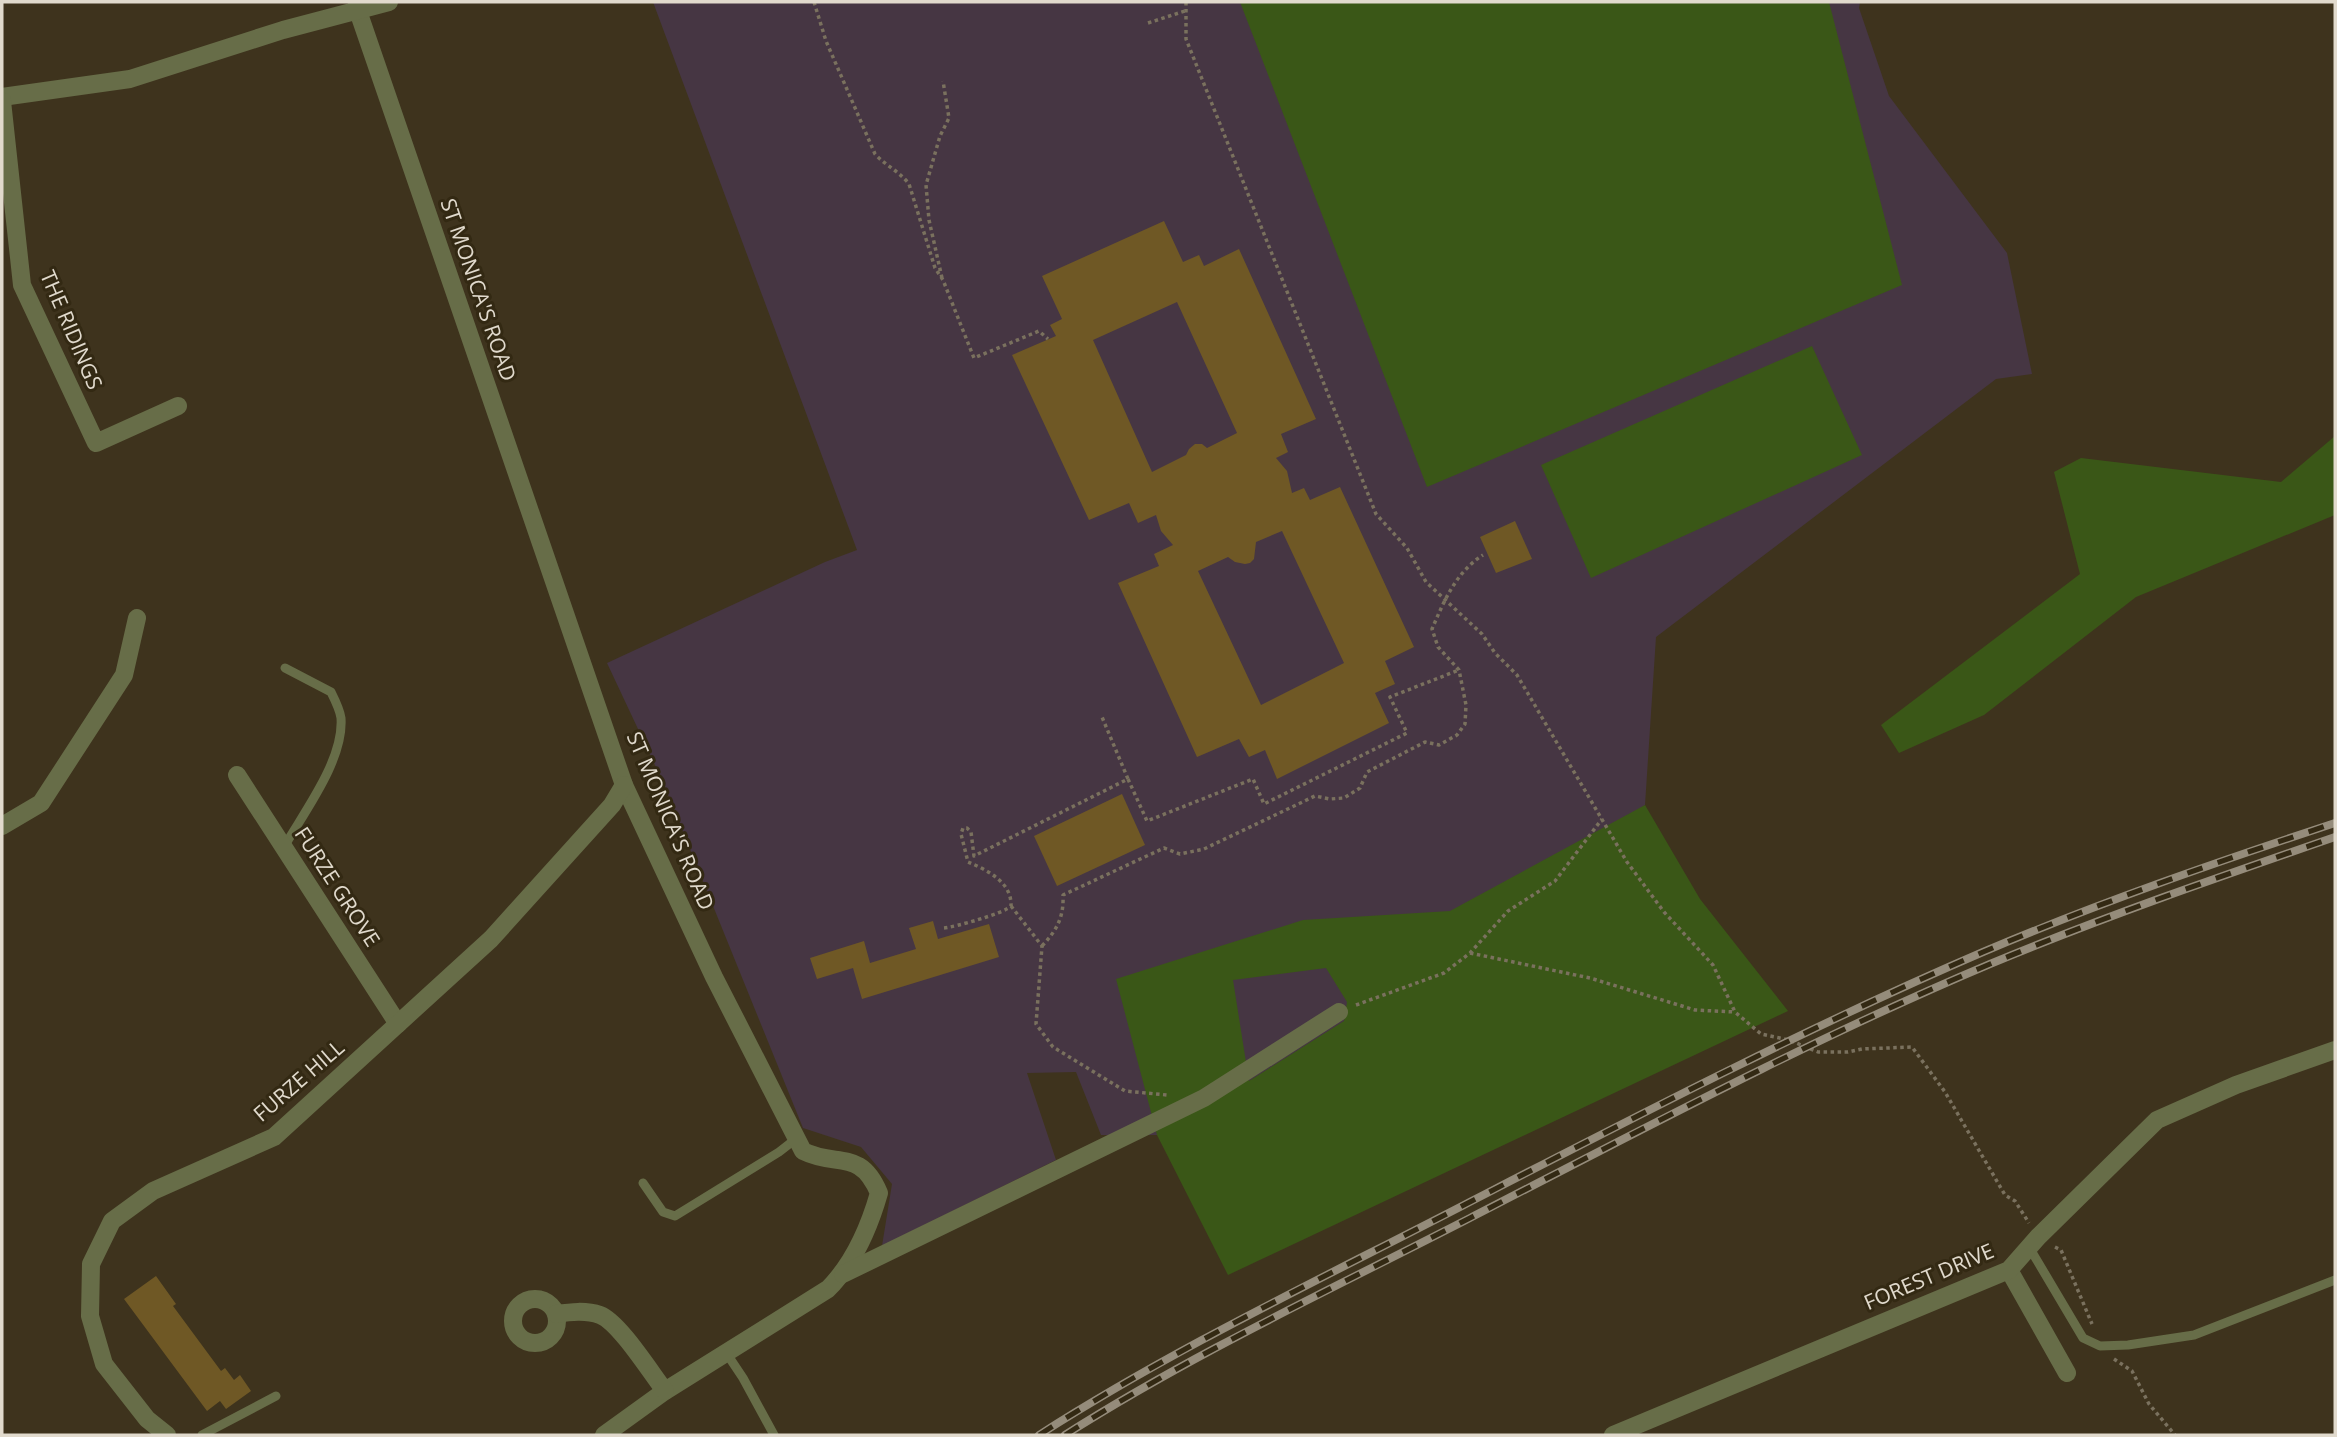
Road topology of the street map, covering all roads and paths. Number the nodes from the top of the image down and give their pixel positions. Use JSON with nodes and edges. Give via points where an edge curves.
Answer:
{"nodes":[{"id":1,"x":389,"y":2,"type":"edge"},
{"id":2,"x":814,"y":2,"type":"edge"},
{"id":3,"x":1186,"y":2,"type":"edge"},
{"id":4,"x":357,"y":6,"type":"edge"},
{"id":5,"x":1185,"y":11,"type":"junction"},
{"id":6,"x":1148,"y":23,"type":"dead end"},
{"id":7,"x":943,"y":81,"type":"dead end"},
{"id":8,"x":2,"y":99,"type":"edge"},
{"id":9,"x":943,"y":281,"type":"junction"},
{"id":10,"x":1048,"y":340,"type":"dead end"},
{"id":11,"x":178,"y":406,"type":"dead end"},
{"id":12,"x":1483,"y":555,"type":"dead end"},
{"id":13,"x":1445,"y":600,"type":"junction"},
{"id":14,"x":137,"y":618,"type":"dead end"},
{"id":15,"x":285,"y":668,"type":"dead end"},
{"id":16,"x":1459,"y":670,"type":"junction"},
{"id":17,"x":1102,"y":717,"type":"dead end"},
{"id":18,"x":237,"y":775,"type":"dead end"},
{"id":19,"x":1128,"y":779,"type":"junction"},
{"id":20,"x":624,"y":785,"type":"junction"},
{"id":21,"x":1602,"y":819,"type":"junction"},
{"id":22,"x":2,"y":825,"type":"edge"},
{"id":23,"x":284,"y":847,"type":"junction"},
{"id":24,"x":1012,"y":906,"type":"junction"},
{"id":25,"x":944,"y":928,"type":"dead end"},
{"id":26,"x":1042,"y":946,"type":"junction"},
{"id":27,"x":1470,"y":953,"type":"junction"},
{"id":28,"x":1339,"y":1012,"type":"joint"},
{"id":29,"x":1735,"y":1012,"type":"junction"},
{"id":30,"x":398,"y":1024,"type":"junction"},
{"id":31,"x":2335,"y":1050,"type":"edge"},
{"id":32,"x":1204,"y":1098,"type":"junction"},
{"id":33,"x":797,"y":1138,"type":"junction"},
{"id":34,"x":643,"y":1183,"type":"dead end"},
{"id":35,"x":2034,"y":1242,"type":"junction"},
{"id":36,"x":2009,"y":1270,"type":"junction"},
{"id":37,"x":843,"y":1274,"type":"junction"},
{"id":38,"x":2335,"y":1280,"type":"edge"},
{"id":39,"x":556,"y":1314,"type":"dead end"},
{"id":40,"x":2100,"y":1346,"type":"junction"},
{"id":41,"x":727,"y":1354,"type":"junction"},
{"id":42,"x":2067,"y":1373,"type":"dead end"},
{"id":43,"x":665,"y":1391,"type":"junction"},
{"id":44,"x":276,"y":1396,"type":"dead end"},
{"id":45,"x":167,"y":1435,"type":"edge"},
{"id":46,"x":202,"y":1435,"type":"edge"},
{"id":47,"x":604,"y":1435,"type":"edge"},
{"id":48,"x":774,"y":1435,"type":"edge"},
{"id":49,"x":1612,"y":1435,"type":"edge"},
{"id":50,"x":2175,"y":1435,"type":"edge"}],
"edges":[{"from":1,"to":4,"type":"street"},
{"from":2,"to":9,"type":"path","via":[[875,154],[909,184],[934,268]]},
{"from":3,"to":5,"type":"path"},
{"from":4,"to":8,"type":"street","via":[[130,79]]},
{"from":4,"to":20,"type":"street","name":"ST MONICA'S ROAD"},
{"from":5,"to":6,"type":"path"},
{"from":5,"to":13,"type":"path","via":[[1186,39],[1376,514],[1407,548],[1426,582]]},
{"from":7,"to":9,"type":"path","via":[[949,118],[929,173],[926,202]]},
{"from":8,"to":11,"type":"street","name":"THE RIDINGS","via":[[22,285],[96,443]]},
{"from":9,"to":10,"type":"path","via":[[974,358],[1038,331]]},
{"from":12,"to":13,"type":"path","via":[[1472,562]]},
{"from":13,"to":16,"type":"path","via":[[1432,629],[1438,647]]},
{"from":13,"to":21,"type":"path","via":[[1517,675]]},
{"from":14,"to":22,"type":"street","via":[[124,675],[41,803]]},
{"from":15,"to":23,"type":"lane","via":[[331,692],[341,716],[340,741],[329,768]]},
{"from":16,"to":19,"type":"path","via":[[1390,698],[1407,733],[1264,804],[1253,779],[1147,821]]},
{"from":16,"to":26,"type":"path","via":[[1466,705],[1465,724],[1457,735],[1439,745],[1424,743],[1367,772],[1360,788],[1344,798],[1315,796],[1204,849],[1180,854],[1164,848],[1063,895],[1060,923]]},
{"from":17,"to":19,"type":"path"},
{"from":18,"to":23,"type":"street","name":"FURZE GROVE"},
{"from":19,"to":24,"type":"path","via":[[974,856],[971,832],[964,828],[961,834],[968,862],[994,873],[1012,898]]},
{"from":20,"to":30,"type":"street","name":"FURZE HILL","via":[[612,805],[491,939]]},
{"from":20,"to":33,"type":"street","name":"ST MONICA'S ROAD","via":[[714,977]]},
{"from":21,"to":27,"type":"path","via":[[1555,881],[1508,911]]},
{"from":21,"to":29,"type":"path","via":[[1664,912],[1713,965]]},
{"from":23,"to":30,"type":"street","name":"FURZE GROVE"},
{"from":24,"to":25,"type":"path","via":[[1005,912]]},
{"from":24,"to":26,"type":"path"},
{"from":26,"to":32,"type":"path","via":[[1036,1024],[1053,1047],[1125,1091]]},
{"from":27,"to":28,"type":"path","via":[[1444,973]]},
{"from":27,"to":29,"type":"path","via":[[1590,978],[1695,1010]]},
{"from":28,"to":32,"type":"street"},
{"from":29,"to":35,"type":"path","via":[[1761,1034],[1818,1052],[1912,1047],[1945,1092],[2005,1195],[2015,1201]]},
{"from":30,"to":45,"type":"street","name":"FURZE HILL","via":[[274,1137],[153,1191],[112,1221],[91,1264],[90,1316],[104,1364],[147,1419]]},
{"from":31,"to":35,"type":"street","name":"FOREST DRIVE","via":[[2236,1085],[2157,1120]]},
{"from":32,"to":37,"type":"street"},
{"from":33,"to":34,"type":"lane","via":[[675,1216],[663,1212]]},
{"from":33,"to":37,"type":"street","name":"ST MONICA'S ROAD","via":[[803,1151],[816,1157],[862,1167],[879,1193],[863,1239]]},
{"from":35,"to":36,"type":"street","name":"FOREST DRIVE"},
{"from":35,"to":40,"type":"lane","via":[[2083,1338]]},
{"from":35,"to":40,"type":"path","via":[[2061,1250]]},
{"from":36,"to":42,"type":"street"},
{"from":36,"to":49,"type":"street","name":"FOREST DRIVE"},
{"from":37,"to":41,"type":"street","name":"ST MONICA'S ROAD","via":[[828,1289]]},
{"from":38,"to":40,"type":"lane","via":[[2194,1335]]},
{"from":39,"to":43,"type":"street","via":[[584,1312],[601,1315],[614,1324]]},
{"from":40,"to":50,"type":"path","via":[[2132,1371],[2149,1404]]},
{"from":41,"to":43,"type":"street","name":"ST MONICA'S ROAD"},
{"from":41,"to":48,"type":"lane"},
{"from":43,"to":47,"type":"street","name":"ST MONICA'S ROAD"},
{"from":44,"to":46,"type":"lane"}]}
